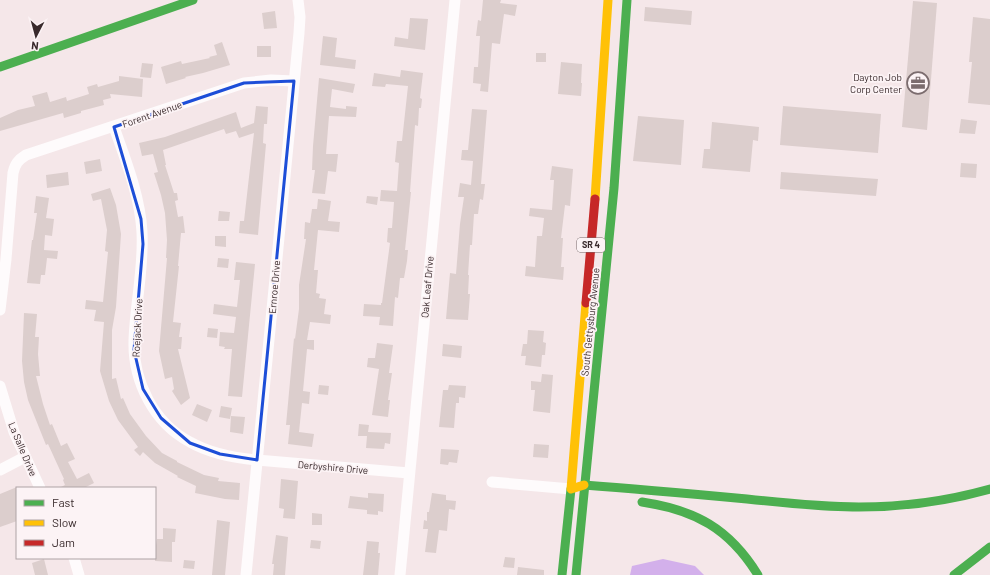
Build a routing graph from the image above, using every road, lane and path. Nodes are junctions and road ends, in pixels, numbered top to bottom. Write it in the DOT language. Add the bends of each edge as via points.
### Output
graph roads {
  1 [pos="193,0"];
  2 [pos="298,0"];
  3 [pos="455,0"];
  4 [pos="608,0"];
  5 [pos="627,0"];
  6 [pos="0,67"];
  7 [pos="294,81"];
  8 [pos="114,127"];
  9 [pos="0,310"];
  10 [pos="0,386"];
  11 [pos="25,457"];
  12 [pos="257,460"];
  13 [pos="0,470"];
  14 [pos="409,474"];
  15 [pos="492,482"];
  16 [pos="584,485"];
  17 [pos="40,487"];
  18 [pos="570,489"];
  19 [pos="990,489"];
  20 [pos="583,497"];
  21 [pos="595,498"];
  22 [pos="632,501"];
  23 [pos="990,547"];
  24 [pos="75,559"];
  25 [pos="79,575"];
  26 [pos="246,575"];
  27 [pos="400,575"];
  28 [pos="562,575"];
  29 [pos="576,575"];
  30 [pos="758,575"];
  31 [pos="954,575"];
  1 -- 6 [label="main road"];
  2 -- 7 [label="street, Ernroe Drive" via="300,17"];
  3 -- 14 [label="street, Oak Leaf Drive"];
  4 -- 18 [label="main road, South Gettysburg Avenue / SR 4" via="597,175"];
  5 -- 16 [label="main road, South Gettysburg Avenue / SR 4" via="614,188"];
  7 -- 8 [label="street, Forent Avenue" via="244,83"];
  7 -- 12 [label="street, Ernroe Drive"];
  8 -- 9 [label="street, Forent Avenue" via="26,155 16,163"];
  8 -- 12 [label="street, Roejack Drive" via="136,194 141,219 143,244 134,350 143,389 161,418 186,440 220,454"];
  10 -- 11 [label="street, La Salle Drive" via="14,432"];
  11 -- 13 [label="street"];
  11 -- 17 [label="street, La Salle Drive"];
  12 -- 14 [label="street, Derbyshire Drive"];
  12 -- 26 [label="street, Ernroe Drive"];
  14 -- 27 [label="street, Oak Leaf Drive"];
  15 -- 18 [label="street"];
  16 -- 18 [label="main road"];
  16 -- 19 [label="main road" via="860,508 923,503"];
  16 -- 20 [label="main road, South Gettysburg Avenue / SR 4"];
  18 -- 20 [label="main road"];
  18 -- 28 [label="main road, South Gettysburg Avenue"];
  20 -- 21 [label="main road"];
  20 -- 29 [label="main road, South Gettysburg Avenue / SR 4"];
  22 -- 30 [label="main road" via="669,506 702,518 732,540"];
  23 -- 31 [label="main road"];
  24 -- 25 [label="street"];
}
